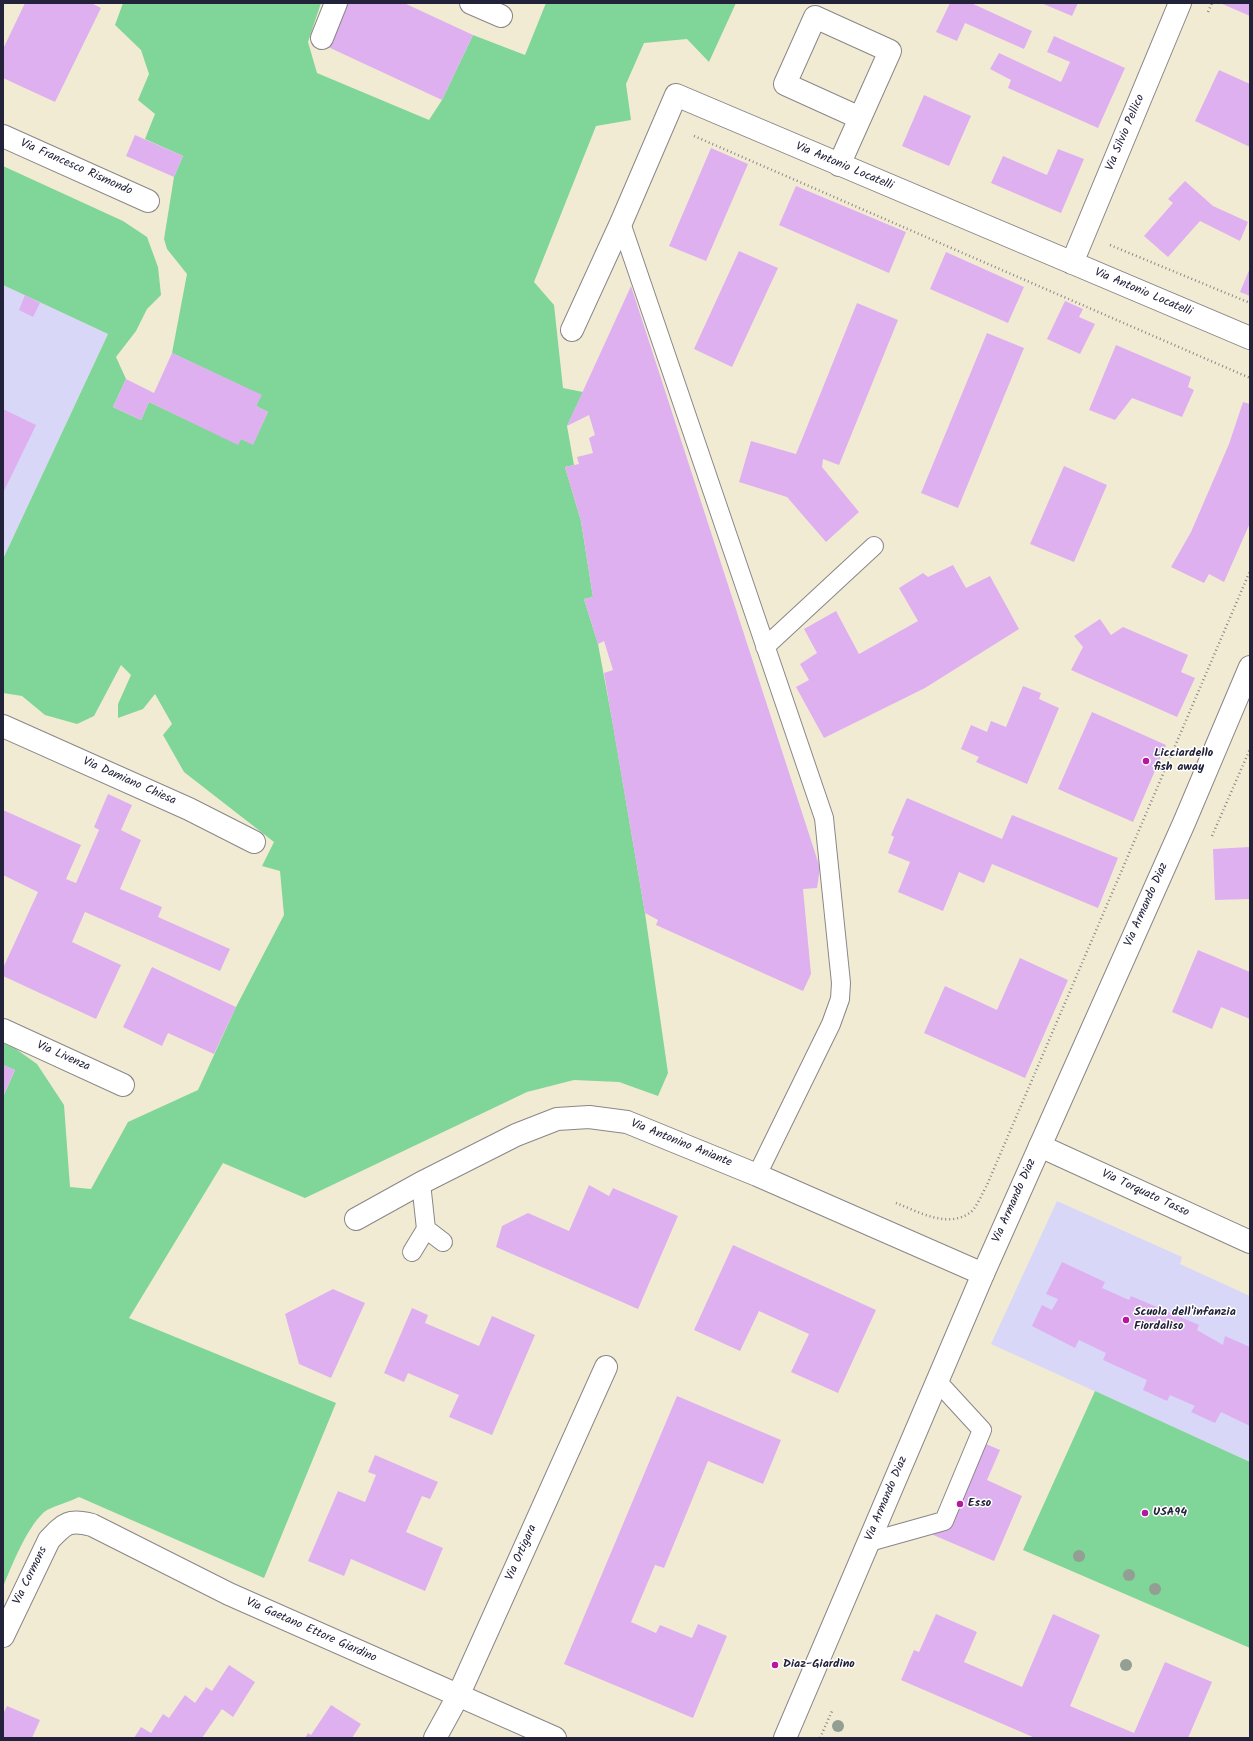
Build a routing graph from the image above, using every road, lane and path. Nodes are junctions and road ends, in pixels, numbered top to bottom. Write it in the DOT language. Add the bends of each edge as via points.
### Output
graph roads {
  1 [pos="336,3"];
  2 [pos="471,3"];
  3 [pos="1180,3"];
  4 [pos="1212,3"];
  5 [pos="501,16"];
  6 [pos="1206,18"];
  7 [pos="322,38"];
  8 [pos="860,118"];
  9 [pos="3,136"];
  10 [pos="694,136"];
  11 [pos="839,165"];
  12 [pos="148,201"];
  13 [pos="621,223"];
  14 [pos="1108,244"];
  15 [pos="1072,262"];
  16 [pos="1250,303"];
  17 [pos="572,330"];
  18 [pos="1250,338"];
  19 [pos="1250,378"];
  20 [pos="874,546"];
  21 [pos="1250,571"];
  22 [pos="765,647"];
  23 [pos="1250,667"];
  24 [pos="1246,687"];
  25 [pos="3,726"];
  26 [pos="1250,749"];
  27 [pos="1212,836"];
  28 [pos="254,842"];
  29 [pos="3,1030"];
  30 [pos="123,1085"];
  31 [pos="1040,1146"];
  32 [pos="757,1176"];
  33 [pos="421,1183"];
  34 [pos="890,1201"];
  35 [pos="356,1219"];
  36 [pos="426,1229"];
  37 [pos="443,1242"];
  38 [pos="1250,1242"];
  39 [pos="412,1252"];
  40 [pos="983,1274"];
  41 [pos="606,1367"];
  42 [pos="937,1381"];
  43 [pos="69,1522"];
  44 [pos="869,1542"];
  45 [pos="3,1636"];
  46 [pos="458,1696"];
  47 [pos="832,1711"];
  48 [pos="435,1738"];
  49 [pos="555,1738"];
  50 [pos="785,1738"];
  51 [pos="820,1738"];
  1 -- 7 [label="street"];
  2 -- 5 [label="street"];
  3 -- 15 [label="street, Via Silvio Pellico"];
  4 -- 6 [label="path"];
  8 -- 8 [label="street" via="890,51 815,17 785,84"];
  8 -- 11 [label="street"];
  9 -- 12 [label="street, Via Francesco Rismondo"];
  10 -- 19 [label="path"];
  11 -- 13 [label="street, Via Antonio Locatelli" via="676,95"];
  11 -- 15 [label="street, Via Antonio Locatelli"];
  13 -- 17 [label="street, Via Antonio Locatelli"];
  13 -- 22 [label="lane"];
  14 -- 16 [label="path"];
  15 -- 18 [label="street, Via Antonio Locatelli"];
  20 -- 22 [label="lane"];
  21 -- 34 [label="path" via="987,1186 971,1212 953,1219 940,1220"];
  22 -- 32 [label="lane" via="824,818 841,983 840,999 831,1024"];
  23 -- 24 [label="street, Via Armando Diaz"];
  24 -- 31 [label="street, Via Armando Diaz"];
  25 -- 28 [label="street, Via Damiano Chiesa" via="189,809"];
  26 -- 27 [label="path"];
  29 -- 30 [label="street, Via Livenza"];
  31 -- 38 [label="street, Via Torquato Tasso"];
  31 -- 40 [label="street, Via Armando Diaz"];
  32 -- 33 [label="street, Via Antonino Aniante" via="627,1122 589,1117 557,1119 516,1135"];
  32 -- 40 [label="street, Via Antonino Aniante"];
  33 -- 35 [label="street, Via Antonino Aniante"];
  33 -- 36 [label="lane"];
  36 -- 37 [label="lane"];
  36 -- 39 [label="lane"];
  40 -- 42 [label="street, Via Armando Diaz"];
  41 -- 46 [label="street, Via Ortigara"];
  42 -- 44 [label="street, Via Armando Diaz"];
  42 -- 44 [label="lane" via="982,1430 944,1521"];
  43 -- 45 [label="street, Via Cormons" via="48,1540"];
  43 -- 46 [label="street, Via Gaetano Ettore Giardino" via="92,1525 229,1594"];
  44 -- 50 [label="street, Via Armando Diaz"];
  46 -- 48 [label="street, Via Ortigara"];
  46 -- 49 [label="street, Via Gaetano Ettore Giardino"];
  47 -- 51 [label="path"];
}
